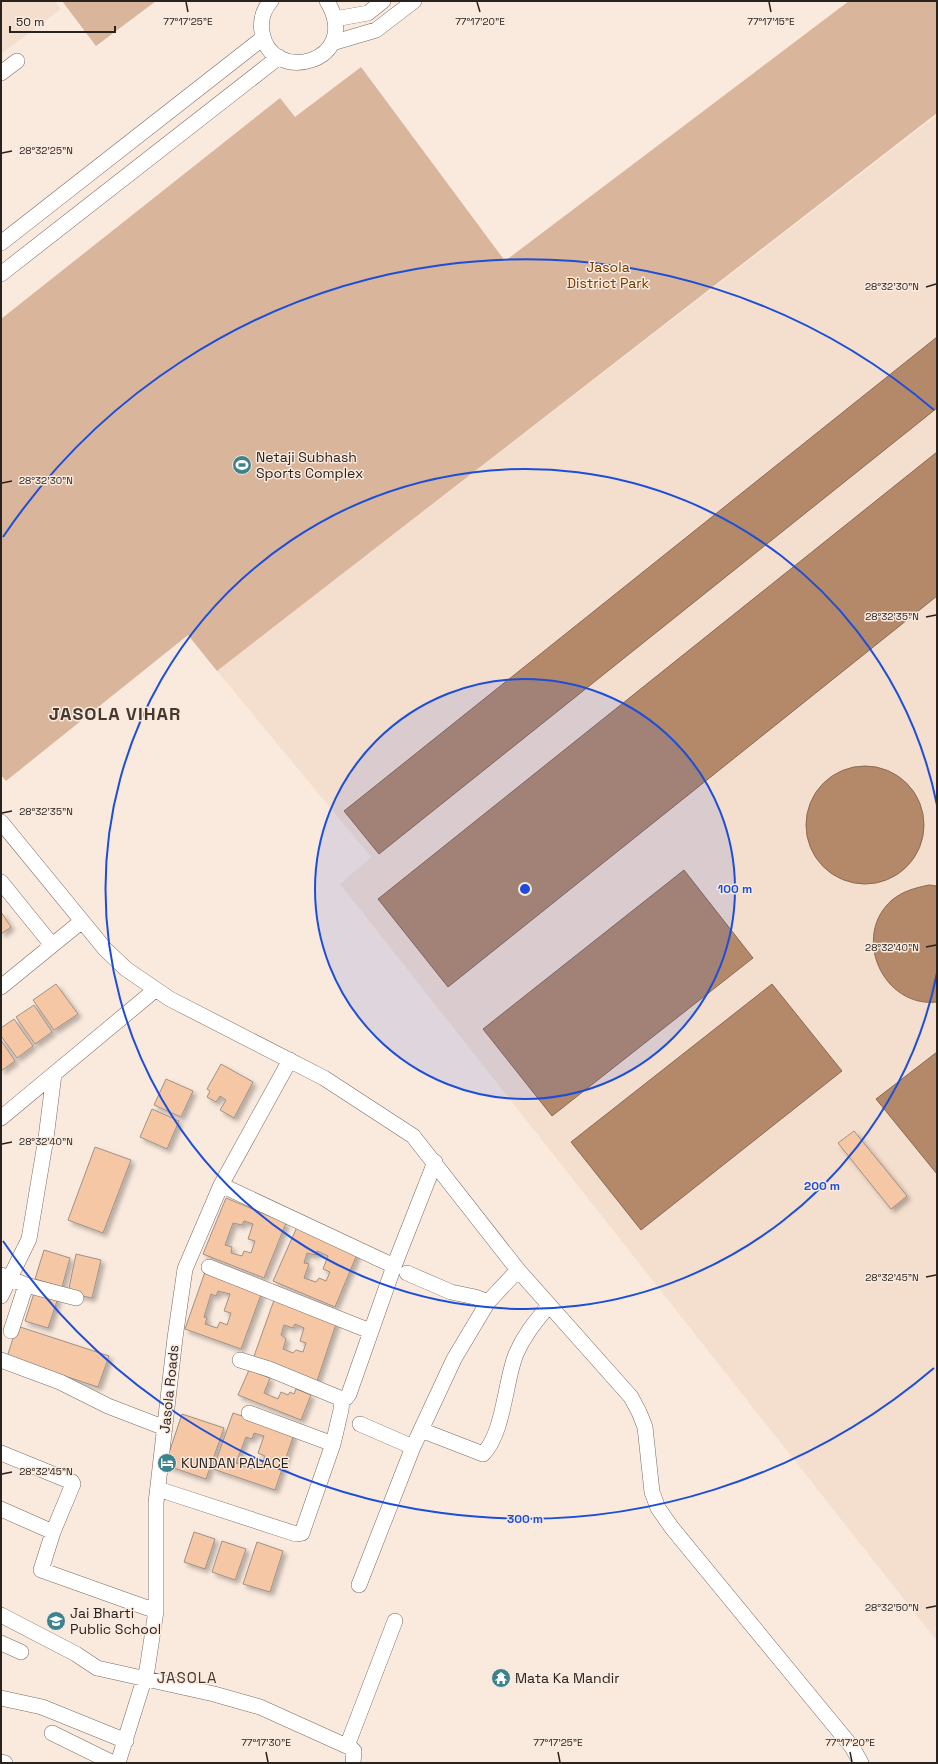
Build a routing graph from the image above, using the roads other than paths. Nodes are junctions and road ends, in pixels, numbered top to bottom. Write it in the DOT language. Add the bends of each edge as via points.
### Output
graph roads {
  1 [pos="271,1"];
  2 [pos="327,1"];
  3 [pos="383,1"];
  4 [pos="414,1"];
  5 [pos="335,19"];
  6 [pos="263,38"];
  7 [pos="332,43"];
  8 [pos="279,57"];
  9 [pos="17,61"];
  10 [pos="1,73"];
  11 [pos="1,243"];
  12 [pos="1,274"];
  13 [pos="1,822"];
  14 [pos="1,882"];
  15 [pos="82,922"];
  16 [pos="52,946"];
  17 [pos="1,987"];
  18 [pos="156,990"];
  19 [pos="290,1060"];
  20 [pos="54,1074"];
  21 [pos="1,1118"];
  22 [pos="435,1162"];
  23 [pos="221,1185"];
  24 [pos="209,1267"];
  25 [pos="400,1269"];
  26 [pos="518,1270"];
  27 [pos="5,1276"];
  28 [pos="26,1284"];
  29 [pos="1,1296"];
  30 [pos="76,1298"];
  31 [pos="488,1302"];
  32 [pos="549,1305"];
  33 [pos="10,1331"];
  34 [pos="370,1331"];
  35 [pos="1,1360"];
  36 [pos="240,1360"];
  37 [pos="342,1399"];
  38 [pos="249,1413"];
  39 [pos="360,1424"];
  40 [pos="165,1428"];
  41 [pos="421,1430"];
  42 [pos="332,1444"];
  43 [pos="414,1446"];
  44 [pos="1,1453"];
  45 [pos="158,1489"];
  46 [pos="1,1509"];
  47 [pos="53,1532"];
  48 [pos="359,1585"];
  49 [pos="156,1610"];
  50 [pos="1,1615"];
  51 [pos="395,1621"];
  52 [pos="1,1643"];
  53 [pos="21,1652"];
  54 [pos="144,1680"];
  55 [pos="1,1698"];
  56 [pos="52,1733"];
  57 [pos="126,1741"];
  58 [pos="348,1746"];
  59 [pos="1,1762"];
  60 [pos="4,1763"];
  61 [pos="113,1763"];
  62 [pos="118,1763"];
  63 [pos="353,1763"];
  64 [pos="862,1763"];
  1 -- 6 [label="street" via="261,24"];
  2 -- 5 [label="street"];
  3 -- 5 [label="street" via="368,12"];
  4 -- 7 [label="street" via="376,30"];
  5 -- 7 [label="street" via="336,28"];
  6 -- 8 [label="street" via="270,50"];
  6 -- 11 [label="street"];
  7 -- 8 [label="street" via="324,54 311,61 296,63"];
  8 -- 12 [label="street"];
  9 -- 10 [label="street"];
  13 -- 15 [label="street"];
  14 -- 16 [label="street"];
  15 -- 16 [label="street"];
  15 -- 18 [label="street" via="126,969"];
  16 -- 17 [label="street"];
  18 -- 19 [label="street"];
  18 -- 20 [label="street"];
  19 -- 22 [label="street" via="324,1078 413,1136"];
  19 -- 23 [label="street, Jasola Roads"];
  20 -- 21 [label="street"];
  20 -- 27 [label="street" via="30,1234 23,1254"];
  22 -- 25 [label="street"];
  22 -- 26 [label="street"];
  23 -- 25 [label="street"];
  23 -- 40 [label="street, Jasola Roads" via="185,1269"];
  24 -- 34 [label="street"];
  25 -- 31 [label="street" via="451,1292 475,1296"];
  25 -- 34 [label="street"];
  26 -- 31 [label="street"];
  26 -- 32 [label="street"];
  27 -- 28 [label="street"];
  27 -- 29 [label="street"];
  28 -- 30 [label="street"];
  28 -- 33 [label="street"];
  31 -- 41 [label="street" via="454,1359"];
  32 -- 41 [label="street" via="527,1331 516,1355 495,1433 483,1454"];
  32 -- 64 [label="street" via="631,1397 640,1412 652,1492 658,1508 852,1746"];
  34 -- 37 [label="street" via="349,1394"];
  35 -- 40 [label="street"];
  36 -- 37 [label="street"];
  37 -- 42 [label="street"];
  38 -- 42 [label="street"];
  39 -- 43 [label="street"];
  40 -- 45 [label="street, Jasola Roads"];
  41 -- 43 [label="street"];
  42 -- 45 [label="street" via="305,1530 299,1534"];
  43 -- 48 [label="street"];
  44 -- 47 [label="street" via="72,1482 73,1486"];
  45 -- 49 [label="street, Jasola Roads"];
  46 -- 47 [label="street"];
  47 -- 49 [label="street" via="41,1568 43,1572"];
  49 -- 54 [label="street, Jasola Roads" via="148,1670"];
  50 -- 54 [label="street" via="76,1654 97,1668"];
  51 -- 58 [label="street"];
  52 -- 53 [label="street"];
  54 -- 57 [label="street, Jasola Roads"];
  54 -- 58 [label="street" via="214,1694 260,1707"];
  55 -- 57 [label="street" via="42,1707"];
  56 -- 61 [label="street"];
  57 -- 62 [label="street, Jasola Roads"];
  58 -- 63 [label="street" via="354,1751"];
  59 -- 60 [label="street"];
}
